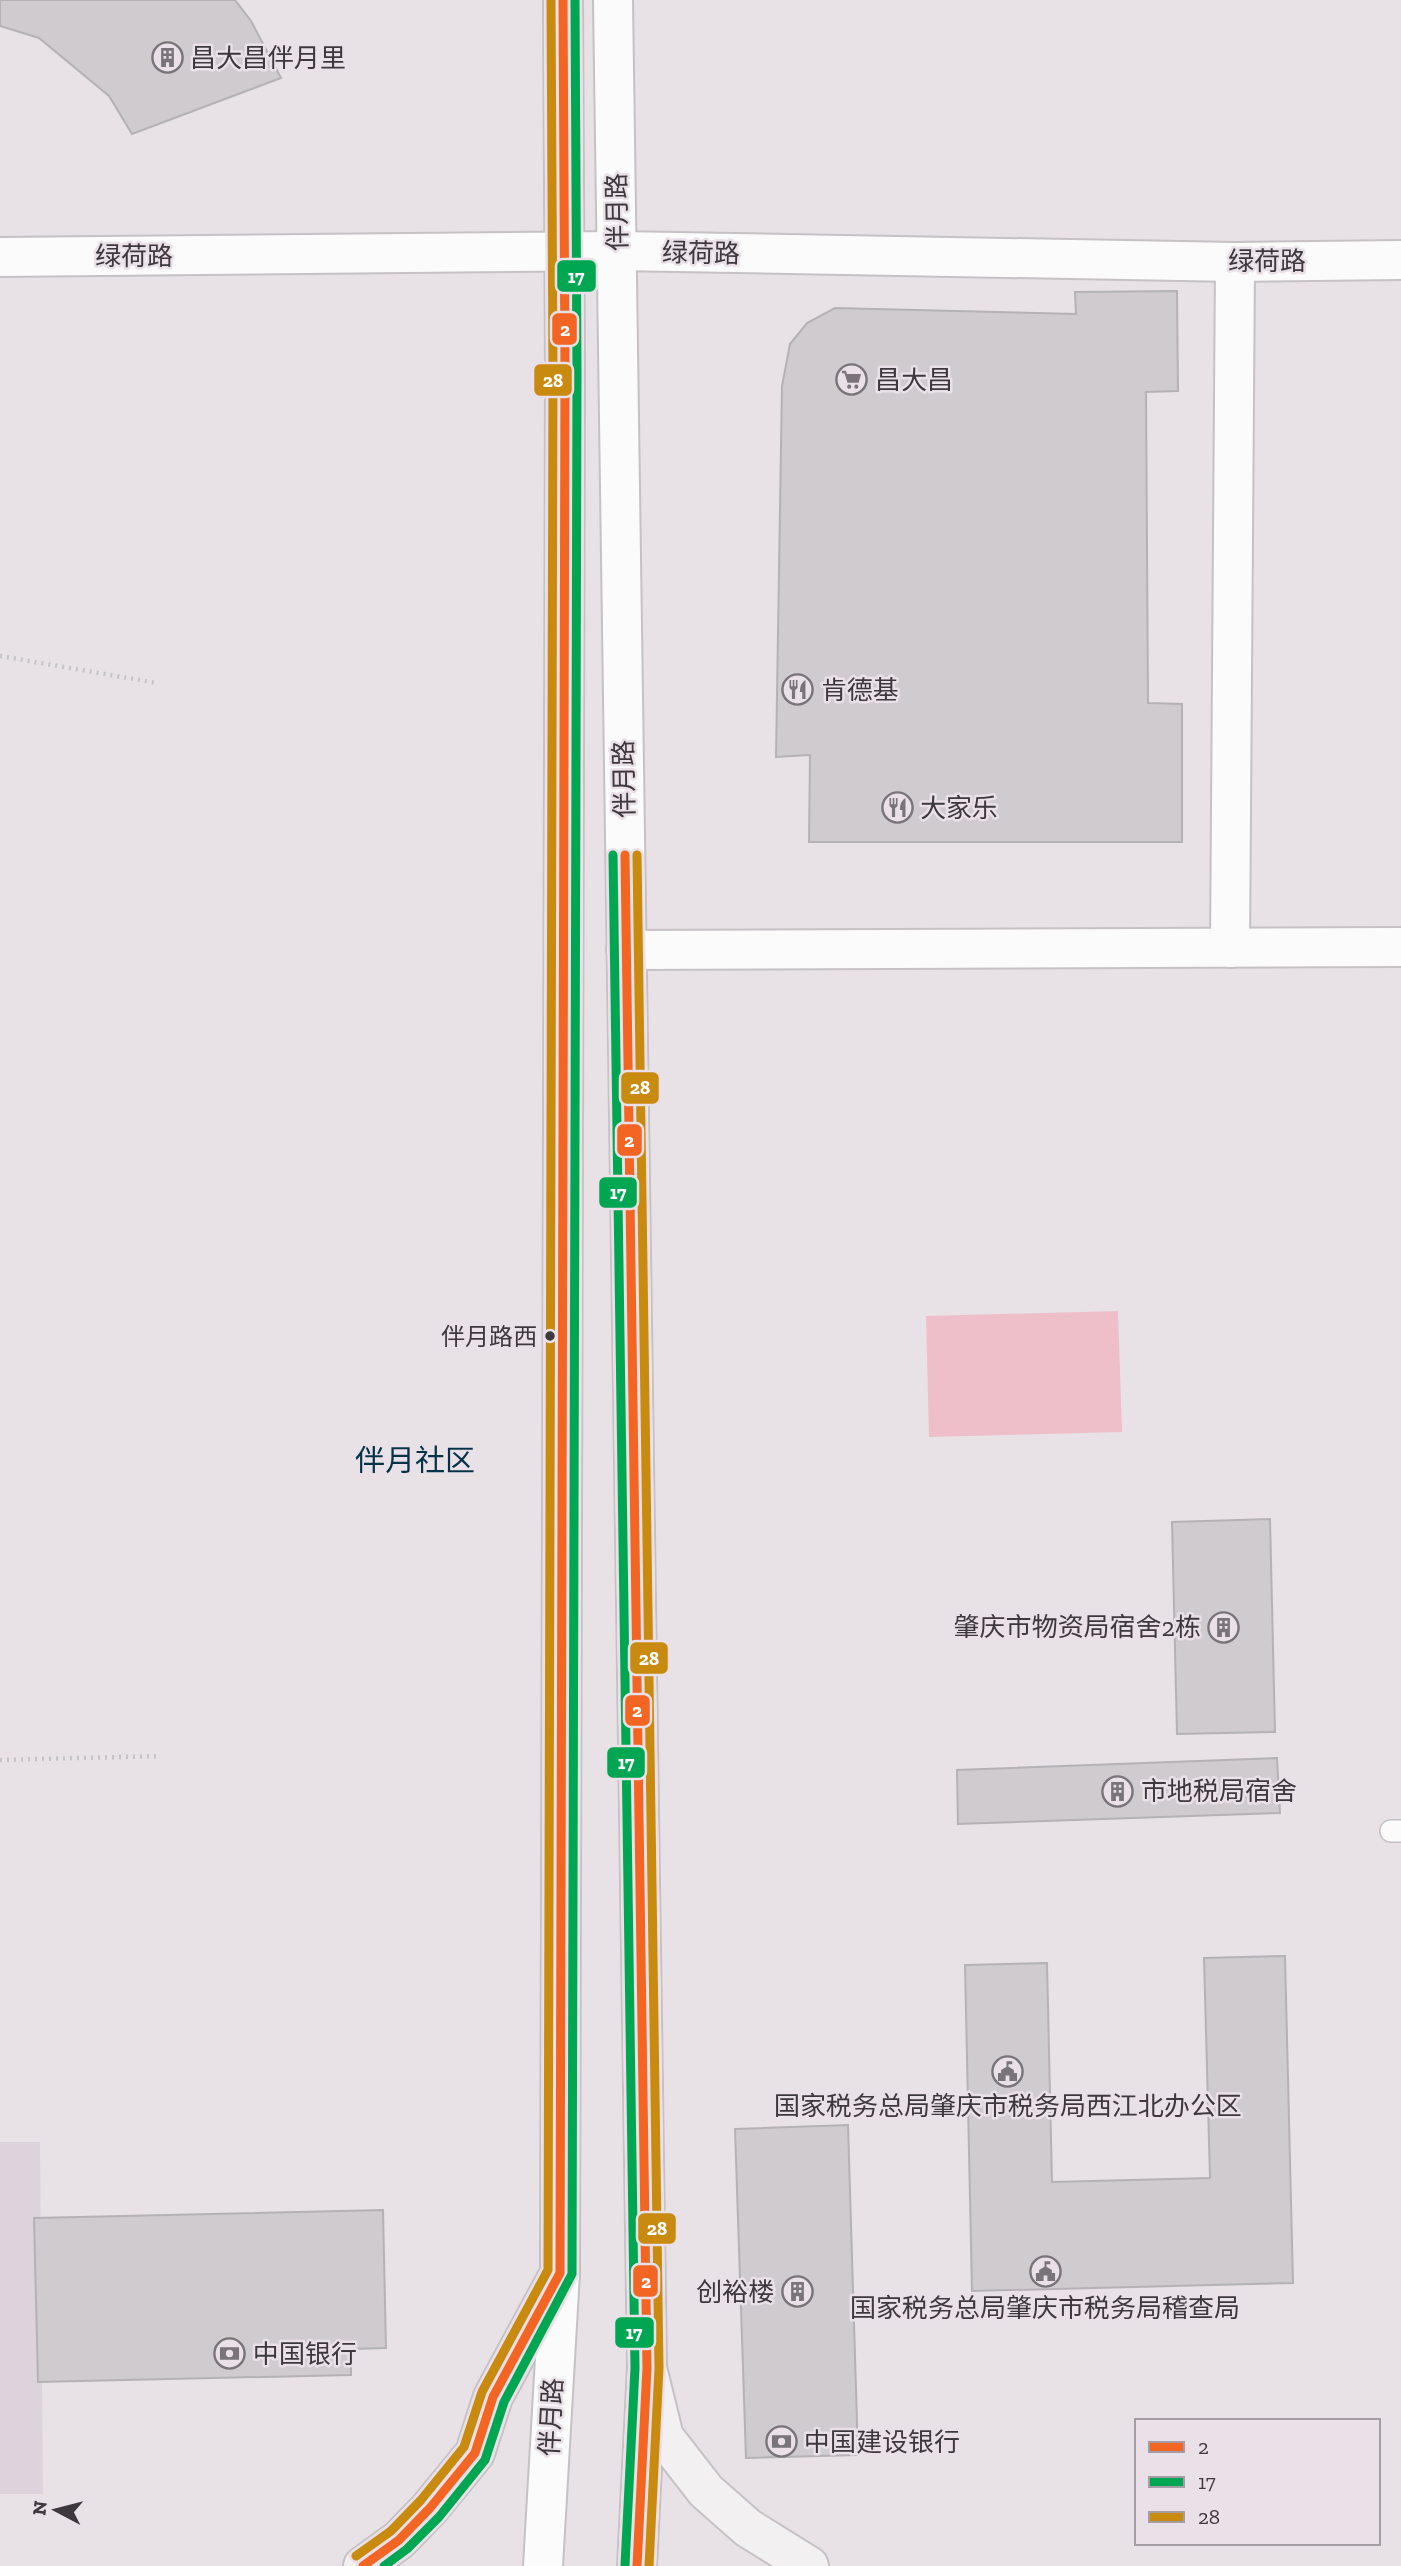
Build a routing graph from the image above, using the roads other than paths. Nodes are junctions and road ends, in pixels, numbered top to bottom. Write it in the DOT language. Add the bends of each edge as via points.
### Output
graph roads {
  1 [pos="563,0"];
  2 [pos="613,0"];
  3 [pos="618,251"];
  4 [pos="565,252"];
  5 [pos="0,257"];
  6 [pos="1401,260"];
  7 [pos="1235,262"];
  8 [pos="1401,947"];
  9 [pos="1230,948"];
  10 [pos="626,950"];
  11 [pos="560,2273"];
  12 [pos="647,2368"];
  13 [pos="363,2566"];
  14 [pos="543,2566"];
  15 [pos="638,2566"];
  16 [pos="809,2566"];
  1 -- 4 [label="street, 伴月路"];
  2 -- 3 [label="street, 伴月路"];
  3 -- 4 [label="street, 绿荷路"];
  3 -- 7 [label="street, 绿荷路"];
  3 -- 10 [label="street, 伴月路"];
  4 -- 5 [label="street, 绿荷路"];
  4 -- 11 [label="street, 伴月路"];
  6 -- 7 [label="street, 绿荷路"];
  7 -- 9 [label="street"];
  8 -- 9 [label="street"];
  9 -- 10 [label="street"];
  10 -- 12 [label="street, 伴月路"];
  11 -- 13 [label="main road" via="493,2397 475,2452 399,2540"];
  11 -- 14 [label="street, 伴月路"];
  12 -- 15 [label="street, 伴月路"];
  12 -- 16 [label="main road" via="664,2437 706,2491 748,2528"];
}
